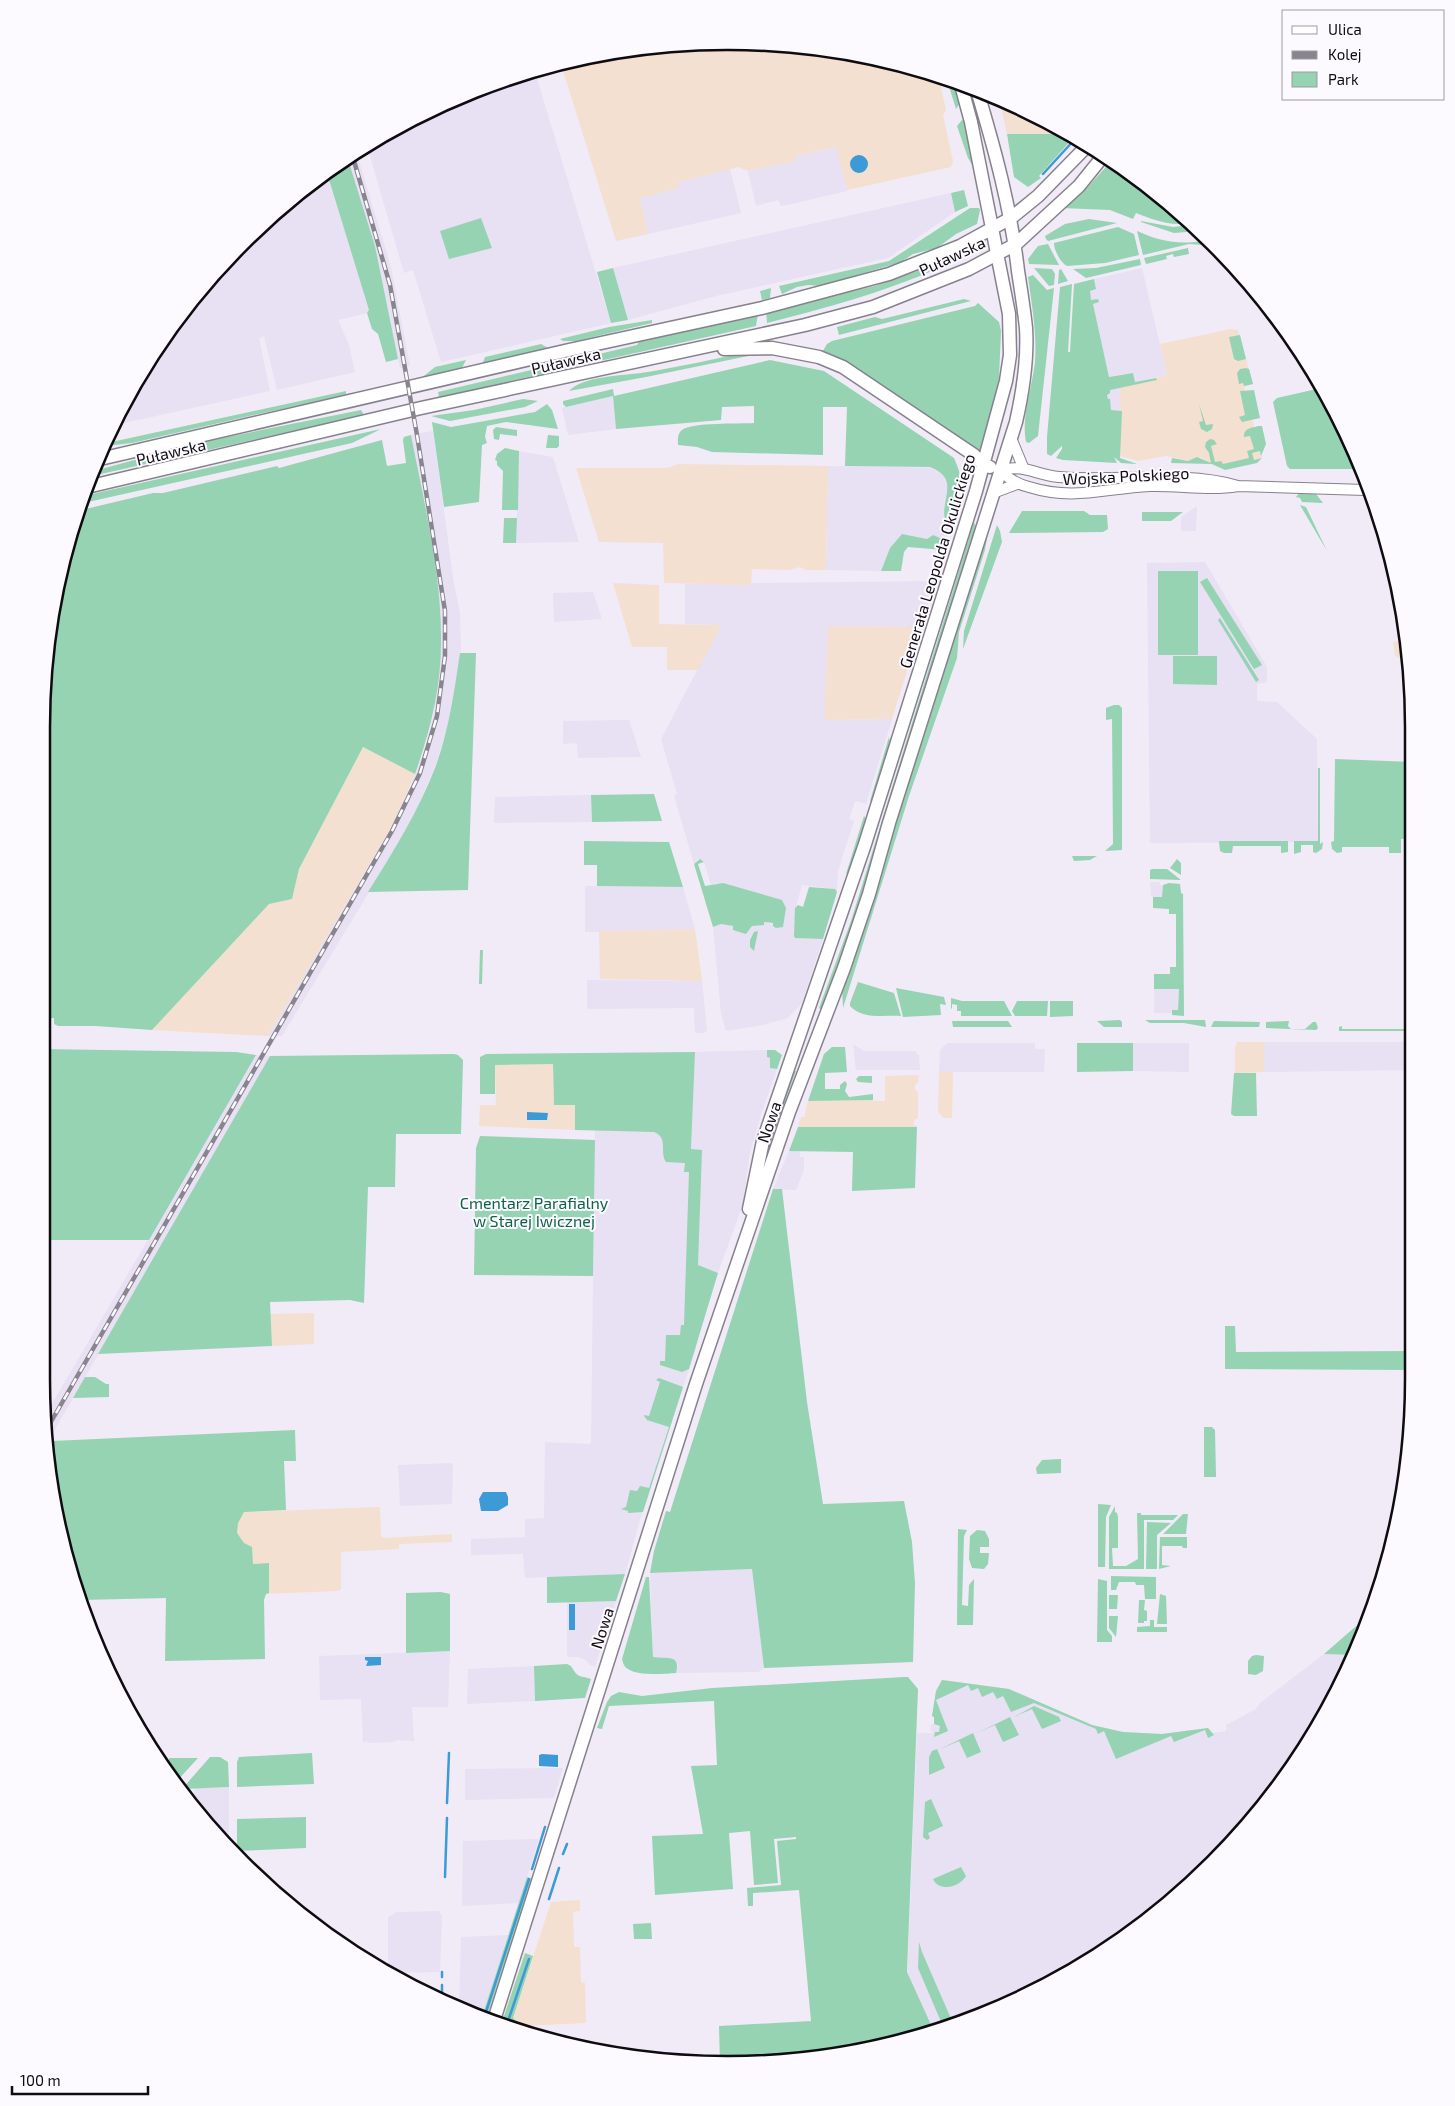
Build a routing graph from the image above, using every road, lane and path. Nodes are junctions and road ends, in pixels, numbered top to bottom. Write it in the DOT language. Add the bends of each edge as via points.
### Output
graph roads {
  1 [pos="963,93"];
  2 [pos="981,100"];
  3 [pos="1083,151"];
  4 [pos="1099,161"];
  5 [pos="1010,218"];
  6 [pos="992,229"];
  7 [pos="1016,244"];
  8 [pos="997,253"];
  9 [pos="700,348"];
  10 [pos="992,437"];
  11 [pos="1011,438"];
  12 [pos="107,456"];
  13 [pos="984,465"];
  14 [pos="1023,467"];
  15 [pos="1000,470"];
  16 [pos="1017,484"];
  17 [pos="96,485"];
  18 [pos="1238,486"];
  19 [pos="1361,490"];
  20 [pos="993,493"];
  21 [pos="819,1035"];
  22 [pos="799,1037"];
  23 [pos="749,1220"];
  24 [pos="496,2015"];
  1 -- 6 [label="main road, Generała Leopolda Okulickiego"];
  2 -- 5 [label="main road, Generała Leopolda Okulickiego"];
  3 -- 5 [label="main road, Puławska" via="1038,196"];
  4 -- 7 [label="main road, Puławska" via="1079,186"];
  5 -- 6 [label="main road, Puławska"];
  5 -- 7 [label="main road, Generała Leopolda Okulickiego"];
  6 -- 8 [label="main road, Generała Leopolda Okulickiego"];
  6 -- 12 [label="main road, Puławska" via="906,268 796,300"];
  7 -- 8 [label="main road, Puławska"];
  7 -- 11 [label="main road, Generała Leopolda Okulickiego" via="1026,357 1021,399"];
  8 -- 9 [label="main road, Puławska" via="968,269 873,307"];
  8 -- 10 [label="main road, Generała Leopolda Okulickiego" via="1009,314 1010,355 1004,394"];
  9 -- 13 [label="main road" via="772,348 824,359 852,372"];
  9 -- 17 [label="main road, Puławska" via="421,408"];
  10 -- 13 [label="main road, Generała Leopolda Okulickiego"];
  10 -- 15 [label="main road"];
  11 -- 14 [label="street"];
  11 -- 15 [label="main road, Generała Leopolda Okulickiego"];
  13 -- 15 [label="main road"];
  13 -- 22 [label="main road, Generała Leopolda Okulickiego" via="866,844"];
  14 -- 15 [label="street, Wojska Polskiego"];
  14 -- 18 [label="street, Wojska Polskiego" via="1058,477 1208,480"];
  15 -- 16 [label="street, Wojska Polskiego"];
  15 -- 20 [label="main road, Generała Leopolda Okulickiego"];
  16 -- 18 [label="street, Wojska Polskiego" via="1056,494 1075,495 1138,487"];
  16 -- 20 [label="street"];
  18 -- 19 [label="street, Wojska Polskiego"];
  20 -- 21 [label="main road, Generała Leopolda Okulickiego" via="866,902"];
  21 -- 23 [label="main road, Nowa"];
  22 -- 23 [label="main road, Nowa" via="763,1141"];
  23 -- 24 [label="main road, Nowa"];
}
